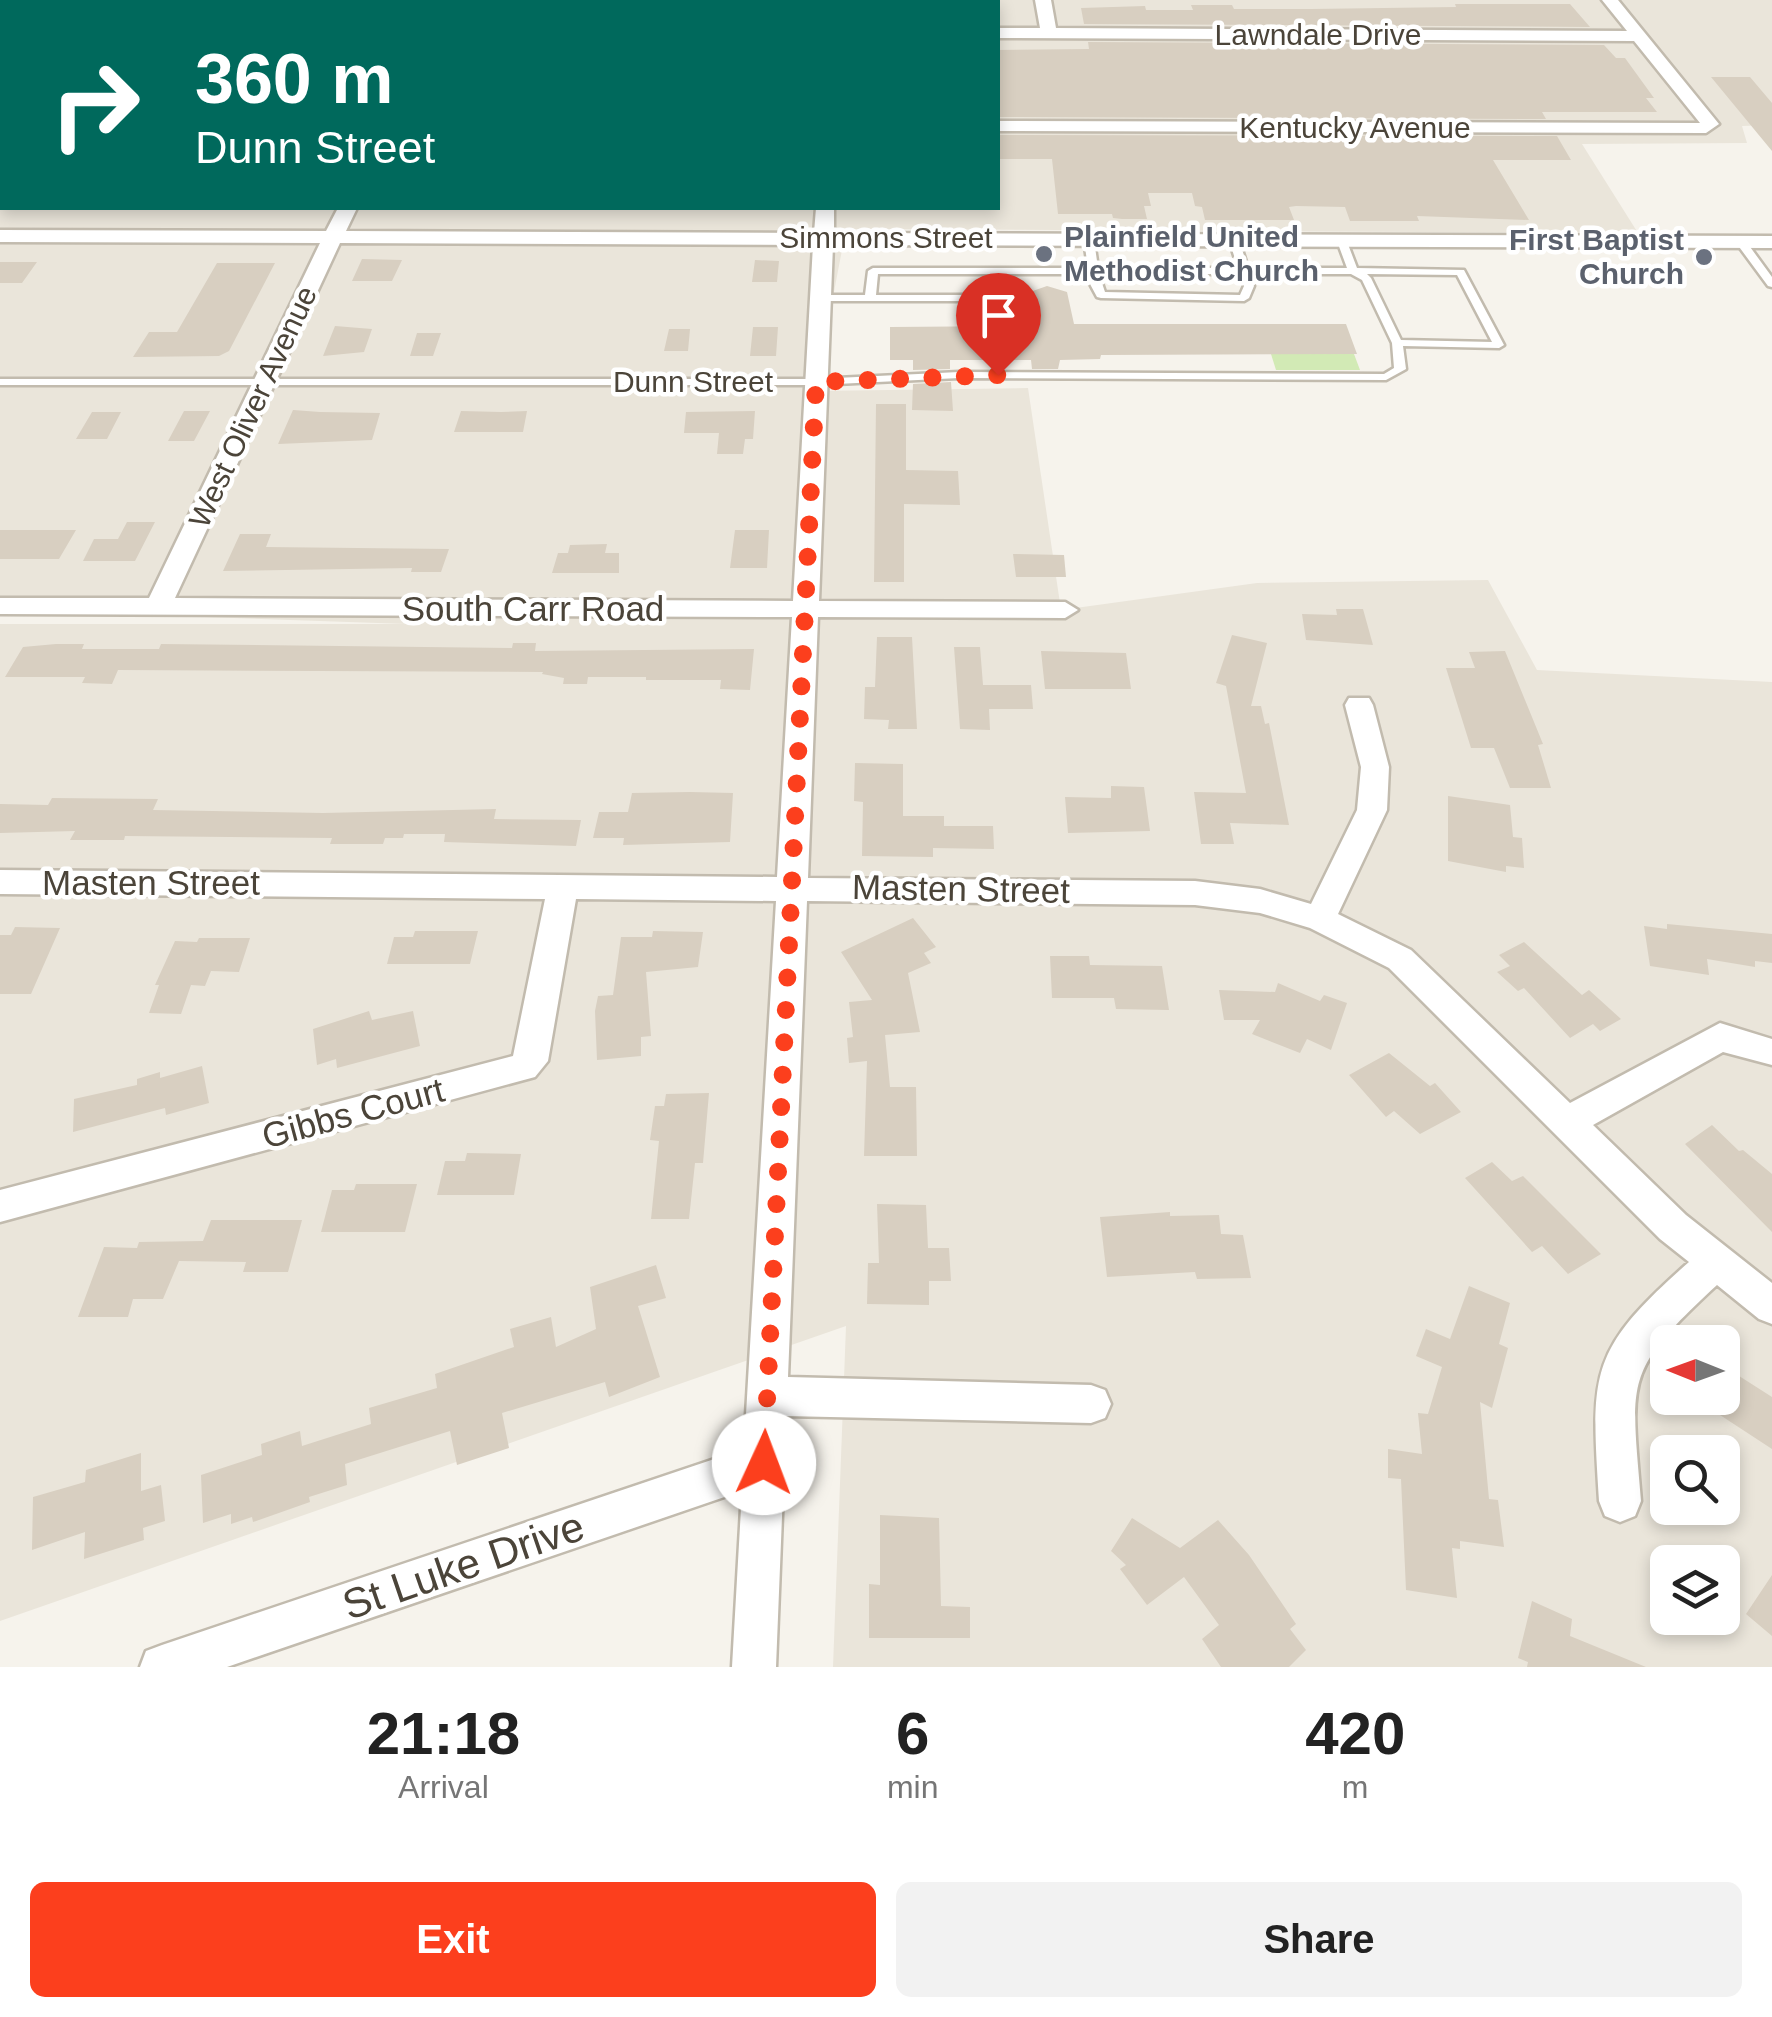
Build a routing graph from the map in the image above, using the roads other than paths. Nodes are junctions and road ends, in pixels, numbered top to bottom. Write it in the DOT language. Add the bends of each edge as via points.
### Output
graph roads {
  1 [pos="1043,0"];
  2 [pos="1610,0"];
  3 [pos="1000,33"];
  4 [pos="1049,34"];
  5 [pos="1638,36"];
  6 [pos="1000,126"];
  7 [pos="346,210"];
  8 [pos="824,223"];
  9 [pos="0,236"];
  10 [pos="333,238"];
  11 [pos="1089,240"];
  12 [pos="1234,240"];
  13 [pos="1342,241"];
  14 [pos="1740,242"];
  15 [pos="1772,242"];
  16 [pos="1766,268"];
  17 [pos="1002,271"];
  18 [pos="1244,271"];
  19 [pos="1094,272"];
  20 [pos="1353,272"];
  21 [pos="1772,284"];
  22 [pos="820,298"];
  23 [pos="870,298"];
  24 [pos="1397,343"];
  25 [pos="0,382"];
  26 [pos="264,382"];
  27 [pos="816,382"];
  28 [pos="0,606"];
  29 [pos="158,607"];
  30 [pos="805,610"];
  31 [pos="1065,610"];
  32 [pos="1359,705"];
  33 [pos="0,882"];
  34 [pos="563,885"];
  35 [pos="791,886"];
  36 [pos="1320,919"];
  37 [pos="1768,1052"];
  38 [pos="1568,1122"];
  39 [pos="0,1206"];
  40 [pos="1715,1263"];
  41 [pos="1772,1306"];
  42 [pos="766,1396"];
  43 [pos="1090,1404"];
  44 [pos="764,1463"];
  45 [pos="1620,1501"];
  46 [pos="162,1667"];
  47 [pos="754,1667"];
  1 -- 4 [label="street"];
  2 -- 5 [label="street"];
  3 -- 4 [label="street, Lawndale Drive"];
  4 -- 5 [label="street, Lawndale Drive"];
  5 -- 6 [label="street, Kentucky Avenue" via="1710,124 1694,130"];
  7 -- 10 [label="street, West Oliver Avenue"];
  8 -- 10 [label="street, Simmons Street"];
  8 -- 11 [label="street, Simmons Street"];
  8 -- 22 [label="street"];
  9 -- 10 [label="street, Simmons Street"];
  10 -- 26 [label="street, West Oliver Avenue"];
  11 -- 12 [label="street, Simmons Street"];
  11 -- 19 [label="lane"];
  12 -- 13 [label="street, Simmons Street"];
  12 -- 18 [label="lane"];
  13 -- 14 [label="street, Simmons Street"];
  13 -- 20 [label="lane"];
  14 -- 15 [label="street, Simmons Street"];
  14 -- 16 [label="lane"];
  16 -- 21 [label="lane"];
  17 -- 19 [label="lane"];
  17 -- 23 [label="lane" via="996,298"];
  17 -- 23 [label="lane" via="873,271"];
  18 -- 19 [label="lane"];
  18 -- 19 [label="lane" via="1244,298 1101,295"];
  18 -- 20 [label="lane"];
  20 -- 24 [label="lane" via="1366,278"];
  20 -- 24 [label="lane" via="1460,272 1498,345"];
  22 -- 23 [label="lane"];
  22 -- 27 [label="street"];
  24 -- 27 [label="lane, Dunn Street" via="1400,369 1386,377 959,375"];
  25 -- 26 [label="lane, Dunn Street"];
  26 -- 27 [label="lane, Dunn Street"];
  26 -- 29 [label="street, West Oliver Avenue"];
  27 -- 30 [label="street"];
  28 -- 29 [label="street, South Carr Road"];
  29 -- 30 [label="street, South Carr Road"];
  30 -- 31 [label="street, South Carr Road"];
  30 -- 35 [label="street"];
  32 -- 36 [label="street" via="1376,767 1372,810"];
  33 -- 34 [label="street, Masten Street"];
  34 -- 35 [label="street, Masten Street"];
  34 -- 39 [label="street, Gibbs Court" via="531,1061 523,1068"];
  35 -- 36 [label="street, Masten Street" via="1226,895"];
  35 -- 42 [label="street"];
  36 -- 38 [label="street, Masten Street" via="1400,959"];
  37 -- 38 [label="street" via="1720,1037"];
  38 -- 40 [label="street, Masten Street"];
  40 -- 41 [label="street, Masten Street"];
  40 -- 45 [label="street" via="1635,1341 1623,1365 1614,1389"];
  42 -- 43 [label="street"];
  42 -- 44 [label="street"];
  44 -- 46 [label="street, St Luke Drive"];
  44 -- 47 [label="street"];
}
